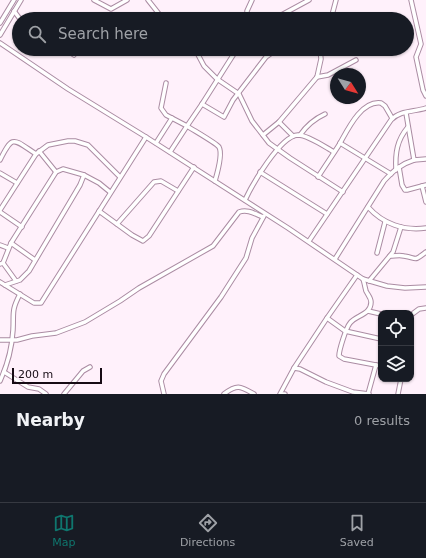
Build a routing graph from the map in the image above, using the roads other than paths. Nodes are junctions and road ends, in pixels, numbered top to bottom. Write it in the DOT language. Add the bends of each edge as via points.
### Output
graph roads {
  1 [pos="14,0"];
  2 [pos="21,0"];
  3 [pos="94,0"];
  4 [pos="127,0"];
  5 [pos="148,0"];
  6 [pos="252,0"];
  7 [pos="298,0"];
  8 [pos="309,0"];
  9 [pos="336,0"];
  10 [pos="411,0"];
  11 [pos="300,4"];
  12 [pos="14,11"];
  13 [pos="157,12"];
  14 [pos="247,12"];
  15 [pos="286,12"];
  16 [pos="333,12"];
  17 [pos="414,12"];
  18 [pos="414,13"];
  19 [pos="12,14"];
  20 [pos="0,23"];
  21 [pos="0,35"];
  22 [pos="0,44"];
  23 [pos="421,44"];
  24 [pos="426,46"];
  25 [pos="12,52"];
  26 [pos="18,56"];
  27 [pos="198,56"];
  28 [pos="232,56"];
  29 [pos="267,56"];
  30 [pos="321,56"];
  31 [pos="356,60"];
  32 [pos="317,77"];
  33 [pos="217,79"];
  34 [pos="166,83"];
  35 [pos="239,94"];
  36 [pos="426,96"];
  37 [pos="202,104"];
  38 [pos="426,108"];
  39 [pos="406,113"];
  40 [pos="325,114"];
  41 [pos="172,118"];
  42 [pos="392,118"];
  43 [pos="279,122"];
  44 [pos="187,126"];
  45 [pos="408,127"];
  46 [pos="263,135"];
  47 [pos="300,135"];
  48 [pos="294,136"];
  49 [pos="146,137"];
  50 [pos="156,143"];
  51 [pos="340,143"];
  52 [pos="279,149"];
  53 [pos="37,152"];
  54 [pos="170,152"];
  55 [pos="334,152"];
  56 [pos="365,158"];
  57 [pos="426,159"];
  58 [pos="0,160"];
  59 [pos="414,160"];
  60 [pos="194,167"];
  61 [pos="397,168"];
  62 [pos="56,172"];
  63 [pos="260,172"];
  64 [pos="0,174"];
  65 [pos="391,174"];
  66 [pos="84,175"];
  67 [pos="120,177"];
  68 [pos="318,177"];
  69 [pos="215,182"];
  70 [pos="17,183"];
  71 [pos="424,185"];
  72 [pos="178,191"];
  73 [pos="110,192"];
  74 [pos="343,192"];
  75 [pos="245,200"];
  76 [pos="426,202"];
  77 [pos="368,207"];
  78 [pos="0,211"];
  79 [pos="98,211"];
  80 [pos="265,213"];
  81 [pos="327,214"];
  82 [pos="263,217"];
  83 [pos="385,222"];
  84 [pos="117,224"];
  85 [pos="22,227"];
  86 [pos="401,227"];
  87 [pos="426,229"];
  88 [pos="309,241"];
  89 [pos="11,243"];
  90 [pos="0,245"];
  91 [pos="8,248"];
  92 [pos="426,252"];
  93 [pos="377,253"];
  94 [pos="390,256"];
  95 [pos="335,259"];
  96 [pos="35,260"];
  97 [pos="1,264"];
  98 [pos="357,275"];
  99 [pos="363,278"];
  100 [pos="16,281"];
  101 [pos="369,281"];
  102 [pos="0,282"];
  103 [pos="5,285"];
  104 [pos="425,287"];
  105 [pos="426,292"];
  106 [pos="20,294"];
  107 [pos="426,308"];
  108 [pos="368,311"];
  109 [pos="378,313"];
  110 [pos="414,313"];
  111 [pos="327,318"];
  112 [pos="345,331"];
  113 [pos="378,338"];
  114 [pos="0,340"];
  115 [pos="11,341"];
  116 [pos="378,366"];
  117 [pos="90,367"];
  118 [pos="294,368"];
  119 [pos="378,369"];
  120 [pos="4,372"];
  121 [pos="0,381"];
  122 [pos="400,382"];
  123 [pos="347,392"];
  124 [pos="46,394"];
  125 [pos="64,394"];
  126 [pos="164,394"];
  127 [pos="224,394"];
  128 [pos="254,394"];
  129 [pos="283,394"];
  130 [pos="369,394"];
  131 [pos="398,394"];
  1 -- 20 [label="street"];
  2 -- 12 [label="street"];
  3 -- 4 [label="street" via="111,9"];
  5 -- 13 [label="street"];
  6 -- 14 [label="street"];
  7 -- 11 [label="street"];
  8 -- 11 [label="street"];
  9 -- 16 [label="street"];
  10 -- 17 [label="street"];
  11 -- 15 [label="street"];
  18 -- 23 [label="street"];
  19 -- 21 [label="street"];
  22 -- 25 [label="street"];
  23 -- 24 [label="street"];
  23 -- 36 [label="street" via="416,57"];
  26 -- 49 [label="street"];
  27 -- 33 [label="street"];
  28 -- 33 [label="street"];
  29 -- 35 [label="street"];
  30 -- 32 [label="street"];
  31 -- 32 [label="street" via="328,75"];
  32 -- 43 [label="street"];
  33 -- 35 [label="street"];
  33 -- 37 [label="street"];
  34 -- 41 [label="street" via="161,108"];
  35 -- 37 [label="street" via="224,117"];
  35 -- 46 [label="street" via="252,121"];
  37 -- 44 [label="street"];
  38 -- 39 [label="street"];
  39 -- 42 [label="street"];
  39 -- 45 [label="street"];
  40 -- 47 [label="street" via="314,119"];
  41 -- 44 [label="street"];
  41 -- 50 [label="street"];
  42 -- 51 [label="street" via="384,104 371,104 359,114"];
  42 -- 56 [label="street"];
  43 -- 46 [label="street"];
  43 -- 48 [label="street"];
  44 -- 54 [label="street"];
  44 -- 69 [label="street" via="219,147 220,168"];
  45 -- 59 [label="street"];
  45 -- 61 [label="street" via="398,141"];
  46 -- 52 [label="street" via="269,143"];
  47 -- 48 [label="street"];
  47 -- 55 [label="street"];
  48 -- 52 [label="street"];
  49 -- 50 [label="street"];
  49 -- 67 [label="street"];
  50 -- 54 [label="street"];
  51 -- 55 [label="street"];
  51 -- 56 [label="street"];
  52 -- 63 [label="street"];
  52 -- 68 [label="street"];
  53 -- 58 [label="street" via="18,142 12,142 8,144"];
  53 -- 62 [label="street"];
  53 -- 67 [label="street" via="62,141 83,143 93,149"];
  53 -- 70 [label="street"];
  54 -- 60 [label="street"];
  55 -- 68 [label="street"];
  56 -- 65 [label="street"];
  56 -- 74 [label="street"];
  57 -- 59 [label="street"];
  59 -- 61 [label="street"];
  60 -- 69 [label="street"];
  60 -- 72 [label="street"];
  61 -- 65 [label="street"];
  61 -- 71 [label="street" via="405,190"];
  62 -- 66 [label="street" via="63,169"];
  62 -- 85 [label="street"];
  63 -- 75 [label="street"];
  63 -- 81 [label="street"];
  64 -- 70 [label="street"];
  65 -- 77 [label="street"];
  66 -- 73 [label="street"];
  66 -- 96 [label="street"];
  67 -- 73 [label="street"];
  68 -- 74 [label="street"];
  69 -- 75 [label="street"];
  70 -- 78 [label="street"];
  71 -- 76 [label="street"];
  72 -- 84 [label="street" via="161,182 154,182"];
  72 -- 84 [label="street" via="149,236 143,241"];
  73 -- 79 [label="street"];
  74 -- 81 [label="street"];
  75 -- 80 [label="street"];
  77 -- 83 [label="street"];
  77 -- 95 [label="street"];
  78 -- 85 [label="street"];
  79 -- 84 [label="street"];
  79 -- 106 [label="street" via="40,303 34,303"];
  80 -- 82 [label="street"];
  80 -- 88 [label="street"];
  81 -- 88 [label="street"];
  82 -- 115 [label="street" via="251,212 240,212 213,246 138,288 85,322 56,333"];
  82 -- 126 [label="street" via="252,238 246,258 164,374 161,381"];
  83 -- 86 [label="street"];
  83 -- 93 [label="street"];
  85 -- 89 [label="street"];
  86 -- 87 [label="street"];
  86 -- 94 [label="street"];
  88 -- 95 [label="street"];
  89 -- 91 [label="street"];
  89 -- 96 [label="street"];
  90 -- 91 [label="street"];
  91 -- 97 [label="street"];
  92 -- 94 [label="street" via="414,260 405,256"];
  94 -- 101 [label="street"];
  95 -- 98 [label="street"];
  96 -- 100 [label="street" via="23,277"];
  97 -- 100 [label="street"];
  98 -- 99 [label="street"];
  98 -- 111 [label="street"];
  99 -- 101 [label="street"];
  99 -- 108 [label="street" via="371,301"];
  100 -- 103 [label="street"];
  101 -- 104 [label="street" via="405,288"];
  102 -- 103 [label="street"];
  103 -- 106 [label="street"];
  104 -- 105 [label="street"];
  106 -- 115 [label="street" via="12,315"];
  107 -- 110 [label="street"];
  108 -- 109 [label="street"];
  108 -- 112 [label="street" via="353,320"];
  111 -- 112 [label="street"];
  111 -- 118 [label="street"];
  112 -- 113 [label="street"];
  112 -- 116 [label="street" via="339,353 341,358"];
  114 -- 115 [label="street"];
  115 -- 120 [label="street"];
  117 -- 125 [label="street" via="83,371"];
  118 -- 123 [label="street"];
  118 -- 129 [label="street"];
  119 -- 130 [label="street"];
  120 -- 121 [label="street"];
  120 -- 124 [label="street" via="28,387 39,389"];
  122 -- 131 [label="street"];
  123 -- 130 [label="street"];
  127 -- 128 [label="street" via="239,386"];
}
